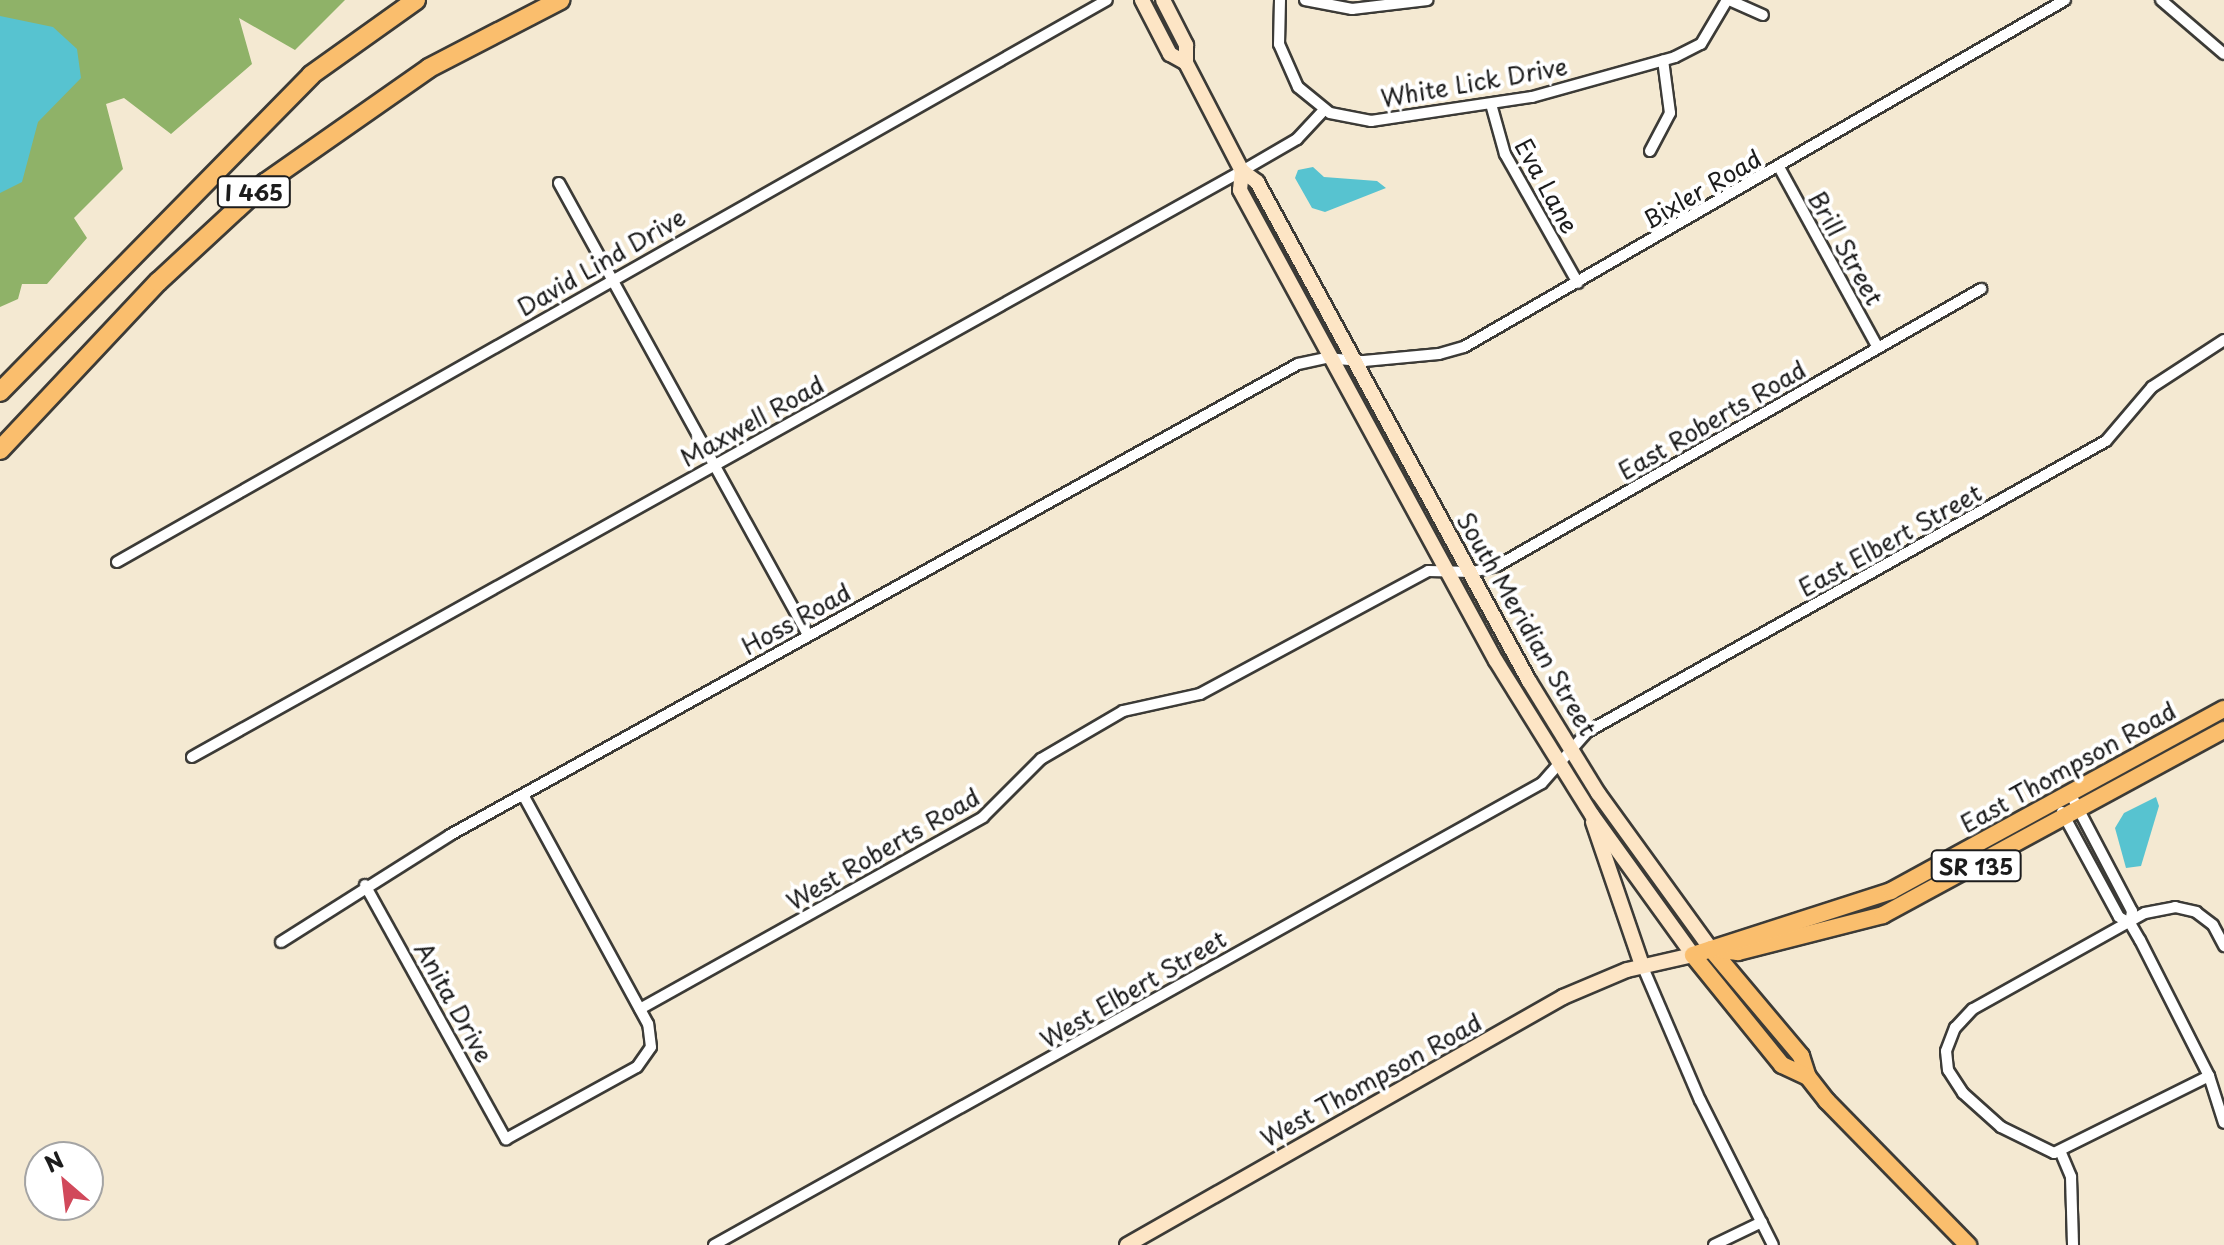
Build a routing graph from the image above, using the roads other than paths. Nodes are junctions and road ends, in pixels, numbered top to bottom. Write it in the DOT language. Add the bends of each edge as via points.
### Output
graph roads {
  1 [pos="416,0"];
  2 [pos="560,0"];
  3 [pos="1107,0"];
  4 [pos="1142,0"];
  5 [pos="1163,0"];
  6 [pos="1280,0"];
  7 [pos="1305,0"];
  8 [pos="1427,0"];
  9 [pos="1728,0"];
  10 [pos="2065,0"];
  11 [pos="2161,0"];
  12 [pos="1763,15"];
  13 [pos="2224,54"];
  14 [pos="1663,60"];
  15 [pos="1186,63"];
  16 [pos="1491,104"];
  17 [pos="1324,110"];
  18 [pos="1650,151"];
  19 [pos="1779,167"];
  20 [pos="1242,171"];
  21 [pos="559,183"];
  22 [pos="610,280"];
  23 [pos="1578,283"];
  24 [pos="1981,289"];
  25 [pos="2224,340"];
  26 [pos="1878,348"];
  27 [pos="1341,359"];
  28 [pos="0,392"];
  29 [pos="0,450"];
  30 [pos="713,465"];
  31 [pos="117,562"];
  32 [pos="1457,570"];
  33 [pos="808,635"];
  34 [pos="2224,709"];
  35 [pos="2224,730"];
  36 [pos="192,757"];
  37 [pos="1565,757"];
  38 [pos="523,795"];
  39 [pos="2063,797"];
  40 [pos="2072,814"];
  41 [pos="1592,815"];
  42 [pos="365,885"];
  43 [pos="2130,923"];
  44 [pos="281,942"];
  45 [pos="2224,946"];
  46 [pos="1711,949"];
  47 [pos="1693,955"];
  48 [pos="1642,965"];
  49 [pos="640,1009"];
  50 [pos="2209,1076"];
  51 [pos="1808,1077"];
  52 [pos="2224,1123"];
  53 [pos="2061,1153"];
  54 [pos="1762,1222"];
  55 [pos="714,1245"];
  56 [pos="1127,1245"];
  57 [pos="1714,1245"];
  58 [pos="1773,1245"];
  59 [pos="1968,1245"];
  60 [pos="2073,1245"];
  1 -- 28 [label="highway, I 465" via="311,75"];
  2 -- 29 [label="highway, I 465" via="429,68 265,183 166,274"];
  3 -- 22 [label="street, David Lind Drive"];
  4 -- 15 [label="main road, South Meridian Street" via="1170,54"];
  5 -- 15 [label="main road, South Meridian Street" via="1186,45"];
  6 -- 17 [label="street" via="1278,39 1285,66 1300,90"];
  7 -- 8 [label="street" via="1352,9"];
  9 -- 12 [label="street"];
  9 -- 14 [label="street, White Lick Drive" via="1701,44"];
  10 -- 19 [label="street, Bixler Road"];
  11 -- 13 [label="street"];
  14 -- 16 [label="street, White Lick Drive"];
  14 -- 18 [label="street" via="1670,113"];
  15 -- 20 [label="main road, South Meridian Street"];
  16 -- 17 [label="street, White Lick Drive" via="1371,121"];
  16 -- 23 [label="street, Eva Lane" via="1501,146"];
  17 -- 20 [label="street, Maxwell Road" via="1297,139"];
  19 -- 23 [label="street, Bixler Road"];
  19 -- 26 [label="street, Brill Street"];
  20 -- 27 [label="main road, South Meridian Street" via="1257,182"];
  20 -- 27 [label="main road, South Meridian Street" via="1240,190"];
  20 -- 30 [label="street, Maxwell Road"];
  21 -- 22 [label="street"];
  22 -- 30 [label="street"];
  22 -- 31 [label="street, David Lind Drive"];
  23 -- 27 [label="street, Bixler Road" via="1455,350"];
  24 -- 26 [label="street, East Roberts Road"];
  25 -- 37 [label="street, East Elbert Street" via="2152,387 2121,430 2098,446 1587,732"];
  26 -- 32 [label="street, East Roberts Road" via="1497,566"];
  27 -- 32 [label="main road, South Meridian Street"];
  27 -- 32 [label="main road, South Meridian Street"];
  27 -- 33 [label="street, Hoss Road" via="1298,364"];
  30 -- 33 [label="street"];
  30 -- 36 [label="street, Maxwell Road"];
  32 -- 37 [label="main road, South Meridian Street"];
  32 -- 37 [label="main road, South Meridian Street"];
  32 -- 49 [label="street, West Roberts Road" via="1428,571 1200,694 1123,711 1041,759 983,817"];
  33 -- 38 [label="street, Hoss Road"];
  34 -- 39 [label="main road, East Thompson Road / SR 135"];
  35 -- 40 [label="main road, East Thompson Road / SR 135"];
  37 -- 41 [label="main road, South Meridian Street"];
  37 -- 46 [label="main road, South Meridian Street"];
  37 -- 55 [label="street, West Elbert Street" via="1542,783"];
  38 -- 42 [label="street, Hoss Road"];
  38 -- 49 [label="street"];
  39 -- 40 [label="street"];
  39 -- 40 [label="street"];
  39 -- 46 [label="main road, East Thompson Road / SR 135" via="1891,891"];
  40 -- 43 [label="street" via="2119,917"];
  40 -- 46 [label="main road, East Thompson Road / SR 135" via="1883,915 1738,952"];
  41 -- 47 [label="main road, South Meridian Street"];
  41 -- 48 [label="main road, South Meridian Street" via="1598,847"];
  42 -- 44 [label="street, Hoss Road"];
  42 -- 49 [label="street, Anita Drive" via="506,1139 640,1064 652,1038"];
  43 -- 45 [label="street" via="2149,912 2184,907 2207,919"];
  43 -- 50 [label="street"];
  43 -- 53 [label="street" via="1973,1009 1959,1022 1946,1051 1957,1086 2001,1127"];
  46 -- 47 [label="main road, East Thompson Road / SR 135"];
  46 -- 51 [label="main road, South Meridian Street" via="1801,1056"];
  47 -- 48 [label="main road, East Thompson Road"];
  47 -- 51 [label="main road, South Meridian Street" via="1782,1065"];
  48 -- 54 [label="street, South Meridian Street" via="1706,1114"];
  48 -- 56 [label="main road, West Thompson Road" via="1563,997"];
  50 -- 52 [label="street"];
  50 -- 53 [label="street"];
  51 -- 59 [label="main road, South Meridian Street" via="1887,1167"];
  53 -- 60 [label="street" via="2071,1177"];
  54 -- 57 [label="street"];
  54 -- 58 [label="street, South Meridian Street"];
}
